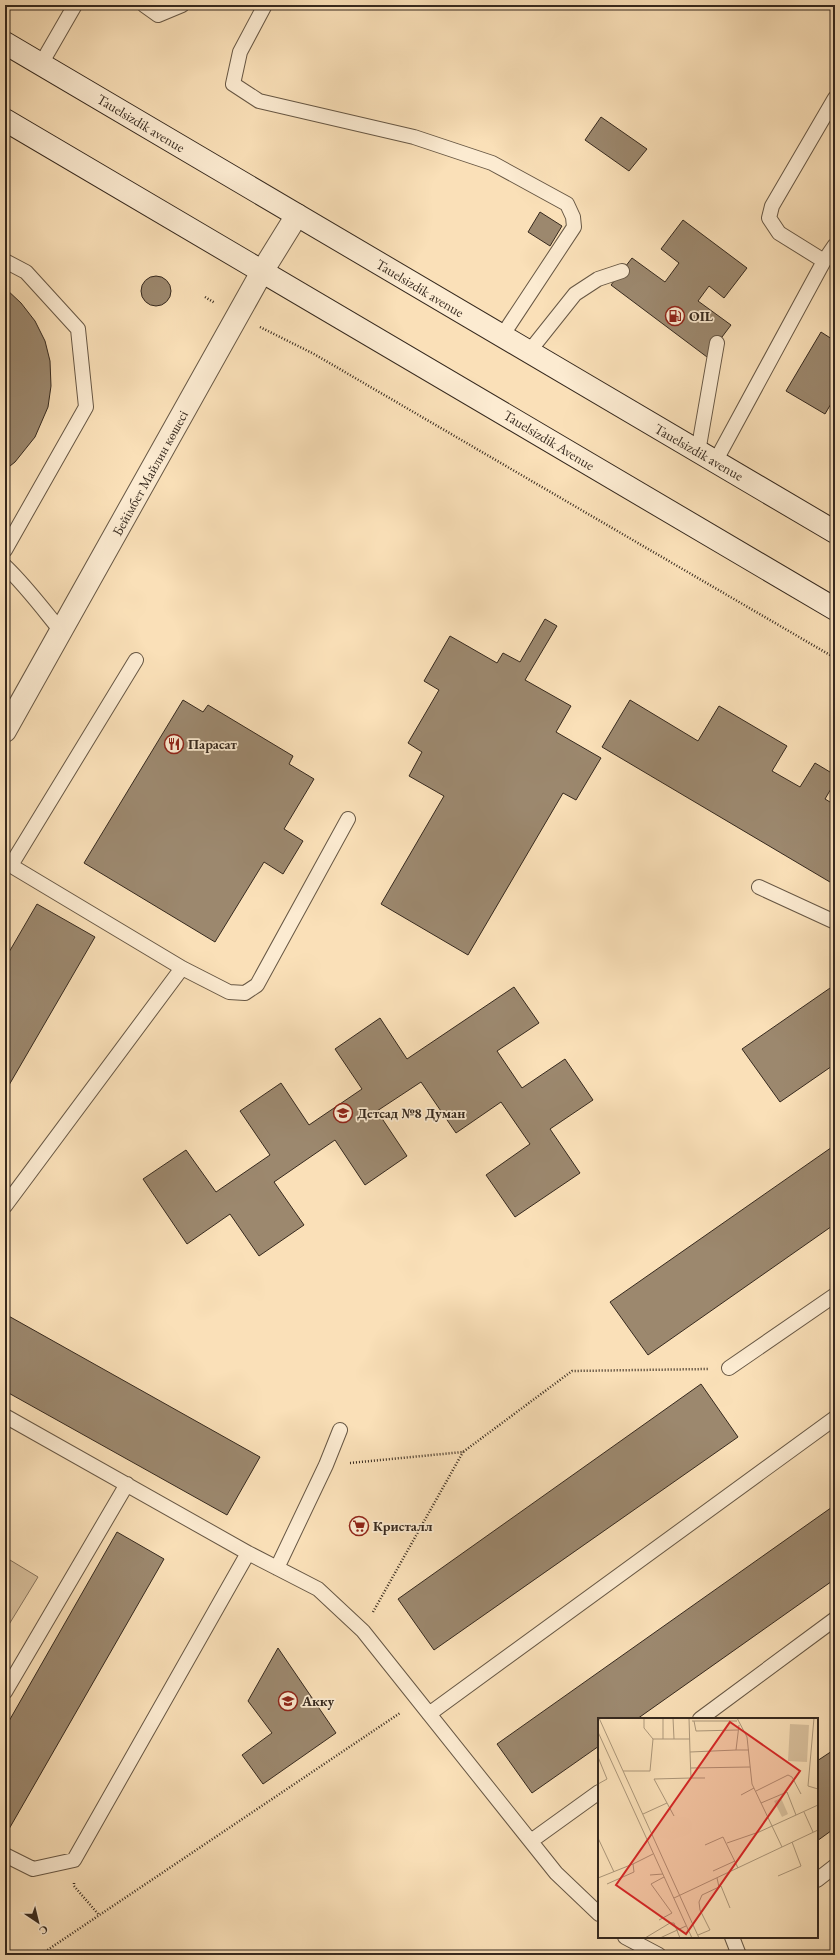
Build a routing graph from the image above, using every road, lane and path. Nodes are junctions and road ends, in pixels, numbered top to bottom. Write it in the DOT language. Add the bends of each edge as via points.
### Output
graph roads {
  1 [pos="75,5"];
  2 [pos="144,5"];
  3 [pos="182,5"];
  4 [pos="265,5"];
  5 [pos="5,43"];
  6 [pos="41,64"];
  7 [pos="835,98"];
  8 [pos="5,120"];
  9 [pos="297,215"];
  10 [pos="835,245"];
  11 [pos="5,261"];
  12 [pos="824,262"];
  13 [pos="263,270"];
  14 [pos="622,271"];
  15 [pos="205,297"];
  16 [pos="237,317"];
  17 [pos="502,336"];
  18 [pos="717,343"];
  19 [pos="528,353"];
  20 [pos="706,457"];
  21 [pos="835,532"];
  22 [pos="5,550"];
  23 [pos="5,566"];
  24 [pos="835,610"];
  25 [pos="61,631"];
  26 [pos="835,658"];
  27 [pos="136,660"];
  28 [pos="5,731"];
  29 [pos="348,819"];
  30 [pos="8,864"];
  31 [pos="759,887"];
  32 [pos="835,922"];
  33 [pos="182,968"];
  34 [pos="5,1206"];
  35 [pos="835,1295"];
  36 [pos="729,1368"];
  37 [pos="5,1416"];
  38 [pos="835,1418"];
  39 [pos="340,1430"];
  40 [pos="463,1452"];
  41 [pos="326,1465"];
  42 [pos="127,1484"];
  43 [pos="248,1553"];
  44 [pos="278,1568"];
  45 [pos="835,1619"];
  46 [pos="363,1631"];
  47 [pos="5,1692"];
  48 [pos="418,1700"];
  49 [pos="429,1714"];
  50 [pos="701,1718"];
  51 [pos="598,1793"];
  52 [pos="531,1841"];
  53 [pos="5,1855"];
  54 [pos="74,1860"];
  55 [pos="835,1866"];
  56 [pos="818,1879"];
  57 [pos="598,1913"];
  58 [pos="99,1915"];
  59 [pos="627,1938"];
  60 [pos="40,1955"];
  61 [pos="659,1955"];
  1 -- 6 [label="lane"];
  2 -- 3 [label="lane" via="158,15"];
  4 -- 17 [label="lane" via="240,52 233,84 259,101 414,137 492,163 567,204 574,227"];
  5 -- 6 [label="main road, Tauelsizdik avenue"];
  6 -- 9 [label="main road, Tauelsizdik avenue"];
  7 -- 12 [label="lane" via="772,206 769,218 779,233"];
  8 -- 13 [label="main road"];
  9 -- 13 [label="main road, Бейімбет Майлин көшесі"];
  9 -- 17 [label="main road, Tauelsizdik avenue"];
  10 -- 12 [label="lane"];
  11 -- 22 [label="lane" via="26,272 78,329 86,407"];
  12 -- 20 [label="lane"];
  13 -- 16 [label="main road, Бейімбет Майлин көшесі"];
  13 -- 24 [label="main road, Tauelsizdik Avenue"];
  14 -- 19 [label="lane" via="598,279 575,294"];
  15 -- 16 [label="path"];
  16 -- 25 [label="main road, Бейімбет Майлин көшесі"];
  16 -- 26 [label="path" via="314,354"];
  17 -- 19 [label="main road, Tauelsizdik avenue"];
  18 -- 20 [label="lane"];
  19 -- 20 [label="main road, Tauelsizdik avenue"];
  20 -- 21 [label="main road, Tauelsizdik avenue"];
  23 -- 25 [label="lane" via="22,582"];
  25 -- 28 [label="main road, Бейімбет Майлин көшесі"];
  27 -- 30 [label="lane"];
  29 -- 33 [label="lane" via="257,985 245,993 229,992"];
  30 -- 33 [label="lane"];
  31 -- 32 [label="lane"];
  33 -- 34 [label="lane"];
  35 -- 36 [label="lane"];
  36 -- 40 [label="path" via="572,1371"];
  37 -- 42 [label="lane"];
  38 -- 49 [label="lane"];
  39 -- 41 [label="lane"];
  40 -- 41 [label="path"];
  40 -- 46 [label="path"];
  41 -- 44 [label="lane"];
  42 -- 43 [label="lane"];
  42 -- 47 [label="lane"];
  43 -- 44 [label="lane"];
  43 -- 54 [label="lane"];
  44 -- 46 [label="lane" via="318,1588"];
  45 -- 50 [label="lane"];
  46 -- 48 [label="lane"];
  48 -- 49 [label="lane"];
  48 -- 58 [label="path"];
  49 -- 52 [label="lane"];
  51 -- 52 [label="lane"];
  52 -- 57 [label="lane" via="556,1873"];
  53 -- 54 [label="lane" via="33,1869"];
  54 -- 58 [label="path" via="74,1886"];
  55 -- 56 [label="lane"];
  58 -- 60 [label="path"];
  59 -- 61 [label="lane"];
}
